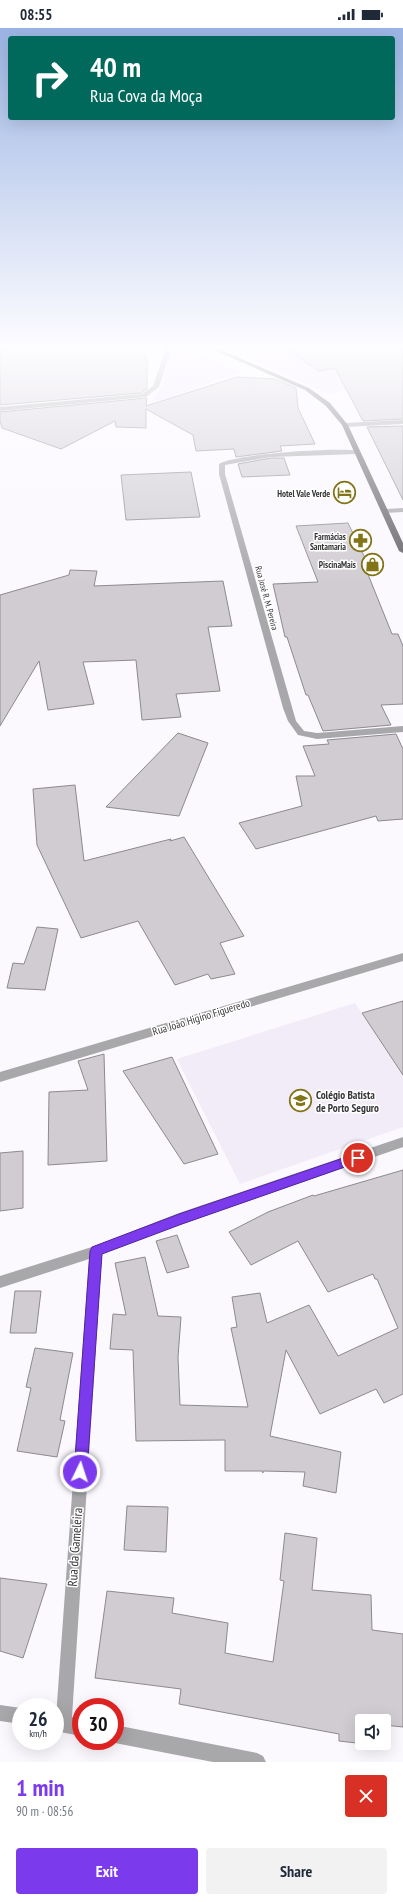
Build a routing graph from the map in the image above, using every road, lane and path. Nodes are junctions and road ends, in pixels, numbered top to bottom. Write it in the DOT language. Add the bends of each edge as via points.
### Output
graph roads {
  1 [pos="345,425"];
  2 [pos="357,452"];
  3 [pos="403,510"];
  4 [pos="385,511"];
  5 [pos="403,551"];
  6 [pos="403,730"];
  7 [pos="403,957"];
  8 [pos="0,1077"];
  9 [pos="403,1142"];
  10 [pos="96,1251"];
  11 [pos="0,1282"];
  12 [pos="61,1698"];
  13 [pos="0,1713"];
  14 [pos="12,1715"];
  15 [pos="124,1736"];
  16 [pos="257,1762"];
  1 -- 2 [label="main road"];
  2 -- 4 [label="main road"];
  2 -- 6 [label="street, Rua José R. M. Pereira" via="235,460 222,464 222,474 286,708 292,721 301,733 317,736"];
  3 -- 4 [label="street"];
  4 -- 5 [label="main road"];
  7 -- 8 [label="street, Rua João Higino Figueredo"];
  9 -- 10 [label="street" via="179,1219"];
  10 -- 11 [label="street"];
  10 -- 12 [label="street, Rua da Gameleira"];
  13 -- 14 [label="street"];
  15 -- 16 [label="street"];
}
